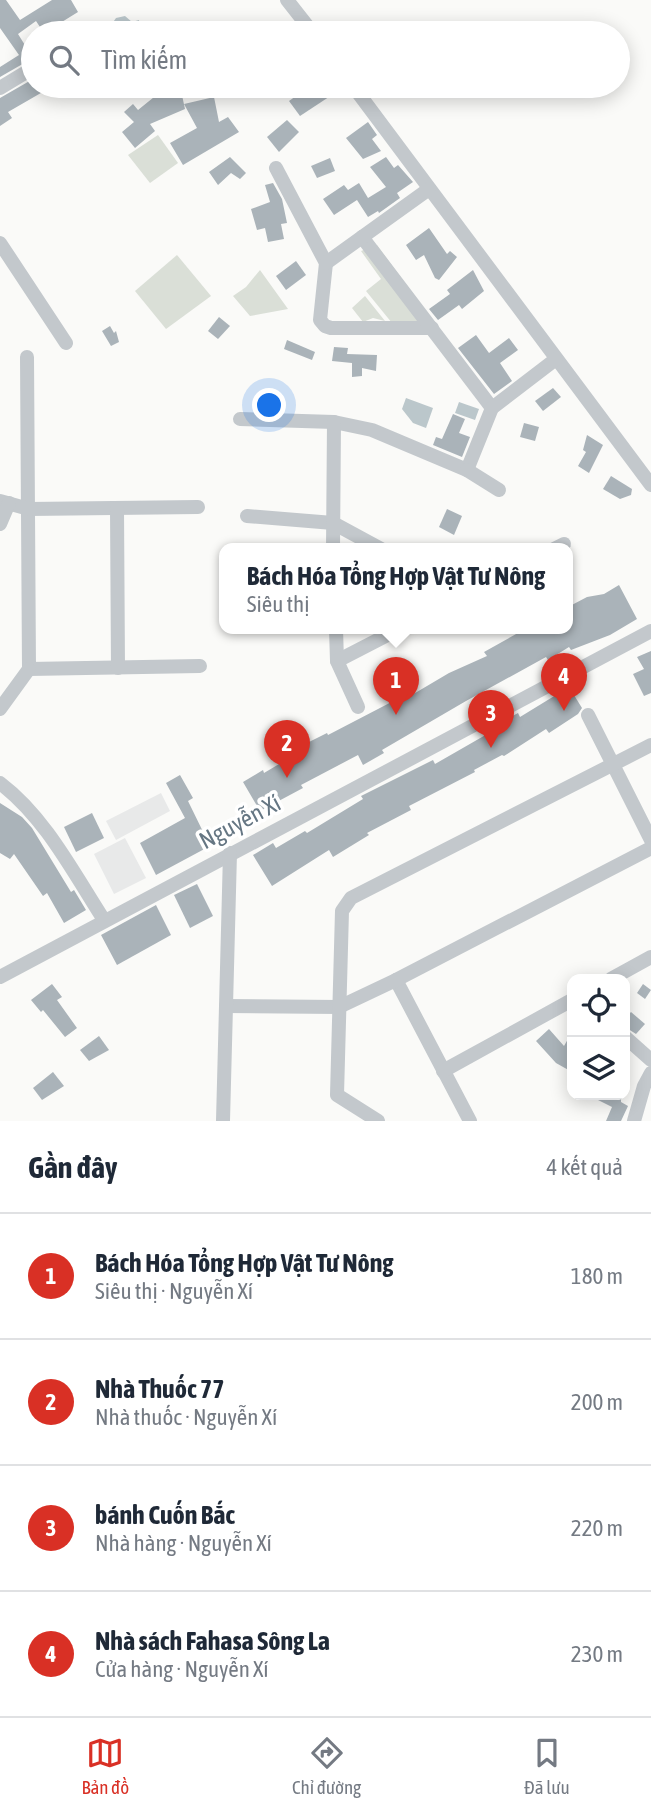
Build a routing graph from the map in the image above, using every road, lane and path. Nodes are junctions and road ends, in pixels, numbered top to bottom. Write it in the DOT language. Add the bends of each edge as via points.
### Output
graph roads {
  1 [pos="287,0"];
  2 [pos="304,21"];
  3 [pos="21,75"];
  4 [pos="0,88"];
  5 [pos="362,98"];
  6 [pos="276,168"];
  7 [pos="429,190"];
  8 [pos="362,237"];
  9 [pos="0,243"];
  10 [pos="326,264"];
  11 [pos="432,328"];
  12 [pos="65,343"];
  13 [pos="27,357"];
  14 [pos="556,359"];
  15 [pos="492,408"];
  16 [pos="240,419"];
  17 [pos="334,422"];
  18 [pos="467,470"];
  19 [pos="651,485"];
  20 [pos="499,489"];
  21 [pos="5,502"];
  22 [pos="198,508"];
  23 [pos="29,509"];
  24 [pos="117,509"];
  25 [pos="247,516"];
  26 [pos="332,523"];
  27 [pos="0,524"];
  28 [pos="333,543"];
  29 [pos="370,543"];
  30 [pos="651,631"];
  31 [pos="336,634"];
  32 [pos="389,634"];
  33 [pos="337,661"];
  34 [pos="200,666"];
  35 [pos="118,667"];
  36 [pos="29,668"];
  37 [pos="358,707"];
  38 [pos="0,709"];
  39 [pos="589,715"];
  40 [pos="651,745"];
  41 [pos="613,764"];
  42 [pos="0,783"];
  43 [pos="651,840"];
  44 [pos="651,848"];
  45 [pos="230,853"];
  46 [pos="104,920"];
  47 [pos="651,957"];
  48 [pos="620,974"];
  49 [pos="0,977"];
  50 [pos="396,980"];
  51 [pos="567,1003"];
  52 [pos="226,1006"];
  53 [pos="339,1007"];
  54 [pos="630,1041"];
  55 [pos="651,1060"];
  56 [pos="443,1071"];
  57 [pos="651,1073"];
  58 [pos="223,1121"];
  59 [pos="378,1121"];
  60 [pos="470,1121"];
  61 [pos="634,1121"];
  1 -- 2 [label="street"];
  3 -- 4 [label="street"];
  5 -- 7 [label="street"];
  6 -- 10 [label="street"];
  7 -- 8 [label="street"];
  7 -- 14 [label="street"];
  8 -- 10 [label="street"];
  8 -- 11 [label="street"];
  9 -- 12 [label="street"];
  10 -- 11 [label="street" via="320,320 325,326"];
  11 -- 15 [label="street"];
  13 -- 23 [label="street"];
  14 -- 15 [label="street"];
  14 -- 19 [label="street"];
  15 -- 18 [label="street"];
  16 -- 17 [label="street"];
  17 -- 18 [label="street" via="372,430"];
  17 -- 26 [label="street"];
  18 -- 20 [label="street"];
  21 -- 23 [label="street"];
  21 -- 27 [label="street"];
  22 -- 24 [label="street"];
  23 -- 24 [label="street"];
  23 -- 36 [label="street"];
  24 -- 35 [label="street"];
  25 -- 26 [label="street"];
  26 -- 28 [label="street"];
  26 -- 29 [label="street"];
  30 -- 45 [label="street, Nguyễn Xí"];
  31 -- 33 [label="street"];
  32 -- 33 [label="street"];
  33 -- 37 [label="street"];
  34 -- 35 [label="street"];
  35 -- 36 [label="street"];
  36 -- 38 [label="street"];
  39 -- 41 [label="street"];
  40 -- 41 [label="street"];
  41 -- 43 [label="street"];
  41 -- 53 [label="street" via="351,898 342,911"];
  42 -- 46 [label="street" via="38,820"];
  44 -- 50 [label="street"];
  45 -- 46 [label="street, Nguyễn Xí"];
  45 -- 52 [label="street"];
  46 -- 49 [label="street, Nguyễn Xí"];
  47 -- 48 [label="street"];
  50 -- 53 [label="street"];
  50 -- 56 [label="street"];
  51 -- 56 [label="street"];
  52 -- 53 [label="street"];
  52 -- 58 [label="street"];
  53 -- 59 [label="street" via="337,1095"];
  54 -- 55 [label="street"];
  56 -- 60 [label="street"];
  57 -- 61 [label="street"];
}
